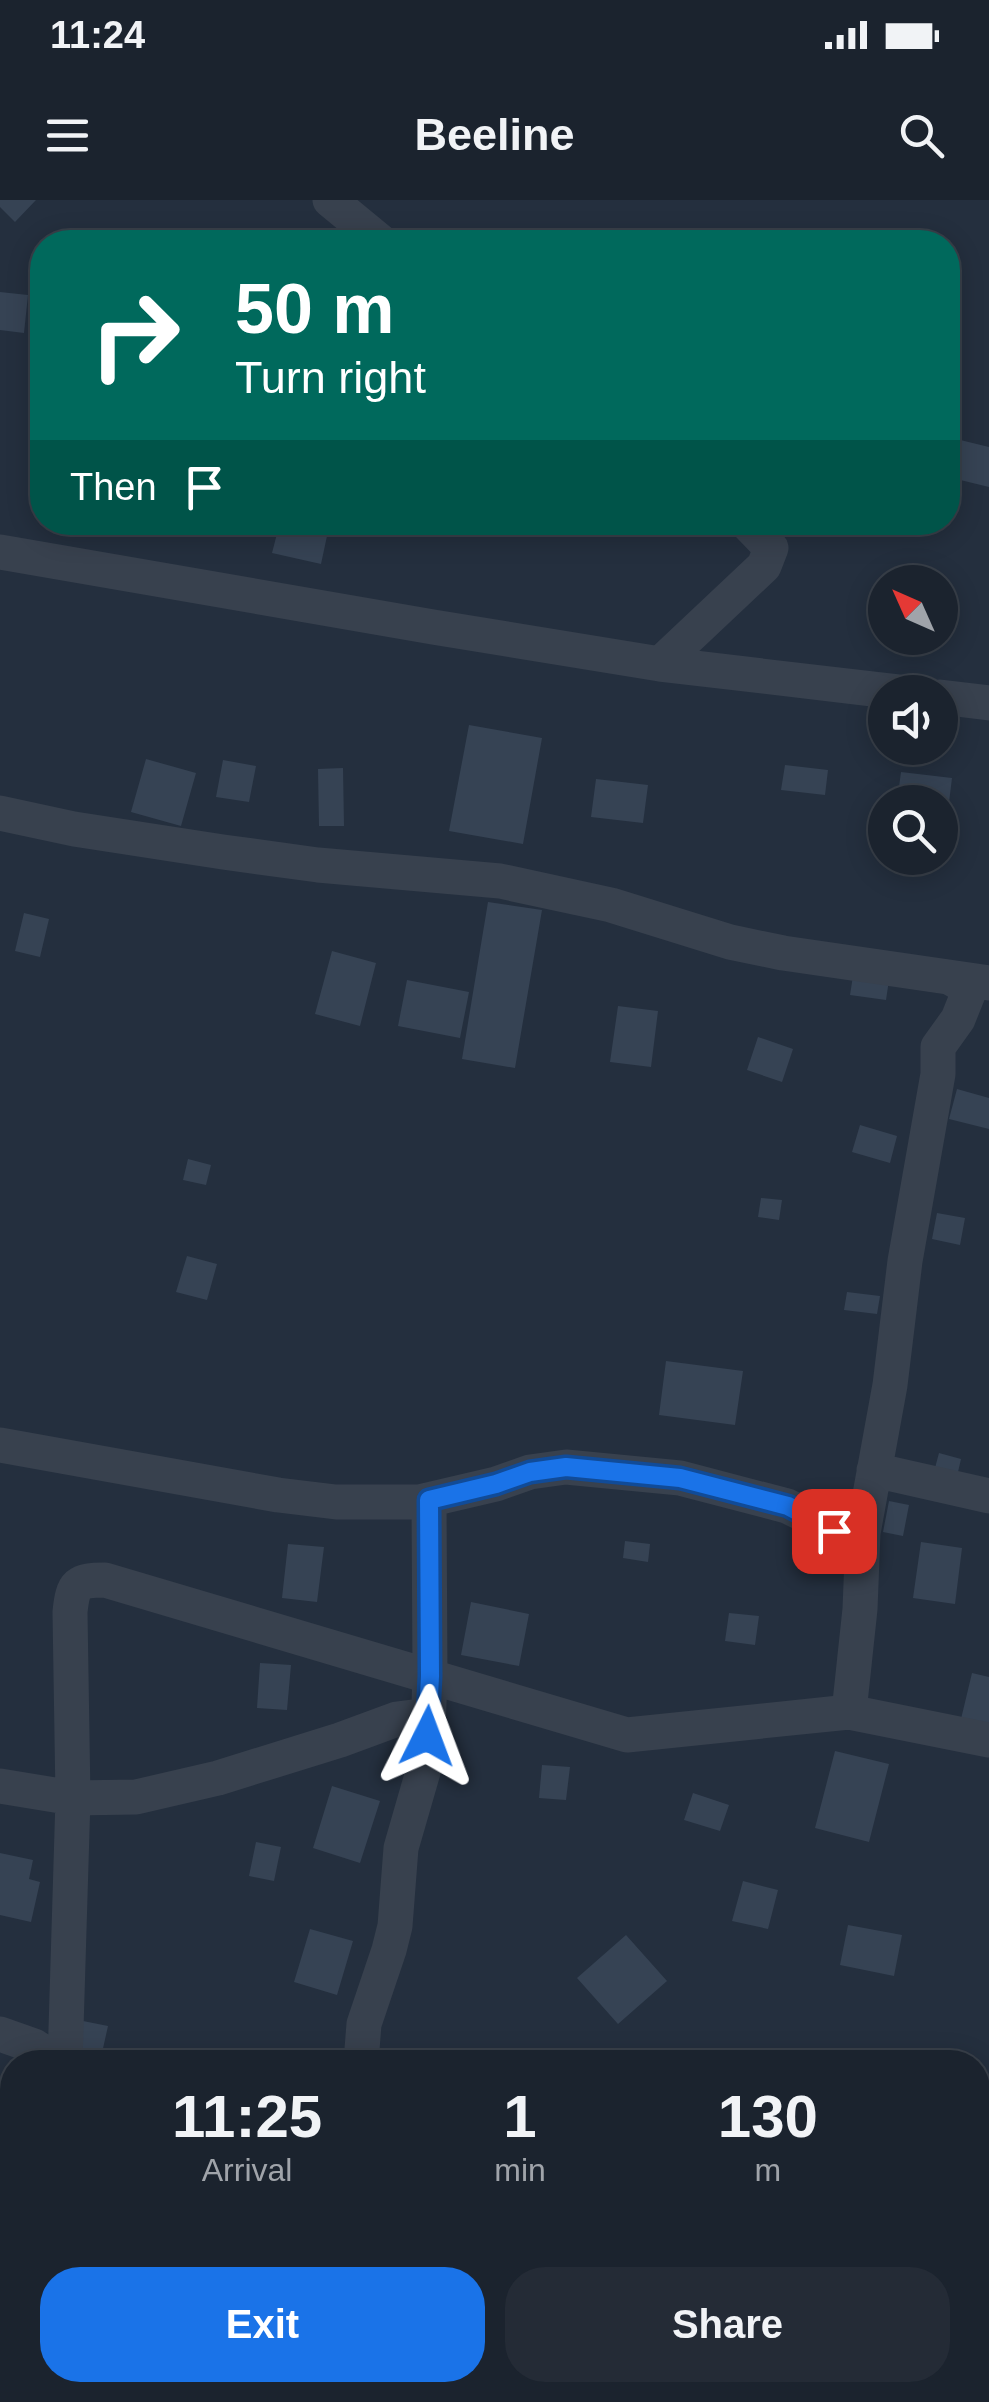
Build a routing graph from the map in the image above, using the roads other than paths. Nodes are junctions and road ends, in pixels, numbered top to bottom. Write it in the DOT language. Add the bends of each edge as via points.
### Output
graph roads {
  1 [pos="330,200"];
  2 [pos="367,230"];
  3 [pos="759,535"];
  4 [pos="0,552"];
  5 [pos="660,664"];
  6 [pos="868,688"];
  7 [pos="958,700"];
  8 [pos="989,703"];
  9 [pos="0,813"];
  10 [pos="950,977"];
  11 [pos="989,984"];
  12 [pos="0,1445"];
  13 [pos="874,1470"];
  14 [pos="989,1496"];
  15 [pos="429,1500"];
  16 [pos="863,1534"];
  17 [pos="430,1676"];
  18 [pos="849,1712"];
  19 [pos="428,1715"];
  20 [pos="989,1740"];
  21 [pos="0,1786"];
  22 [pos="73,1798"];
  23 [pos="0,2034"];
  24 [pos="41,2050"];
  25 [pos="62,2050"];
  26 [pos="362,2050"];
  1 -- 2 [label="street"];
  3 -- 5 [label="street" via="772,548 764,566"];
  4 -- 5 [label="street"];
  5 -- 6 [label="street"];
  7 -- 8 [label="street"];
  9 -- 10 [label="street" via="318,865 500,881 765,950"];
  10 -- 11 [label="street"];
  10 -- 13 [label="street" via="970,989 938,1047"];
  12 -- 15 [label="street" via="278,1495 336,1502"];
  13 -- 14 [label="street"];
  13 -- 16 [label="street"];
  15 -- 16 [label="street" via="566,1467 680,1478 788,1506 850,1538"];
  15 -- 17 [label="street"];
  16 -- 18 [label="street"];
  17 -- 18 [label="street" via="627,1735"];
  17 -- 19 [label="street"];
  17 -- 22 [label="street" via="105,1580 86,1580 76,1584 70,1612"];
  18 -- 20 [label="street"];
  19 -- 22 [label="street" via="397,1719 218,1778 136,1797"];
  19 -- 26 [label="street" via="426,1758 401,1848 394,1926"];
  21 -- 22 [label="street"];
  22 -- 25 [label="street"];
  23 -- 24 [label="street"];
}
